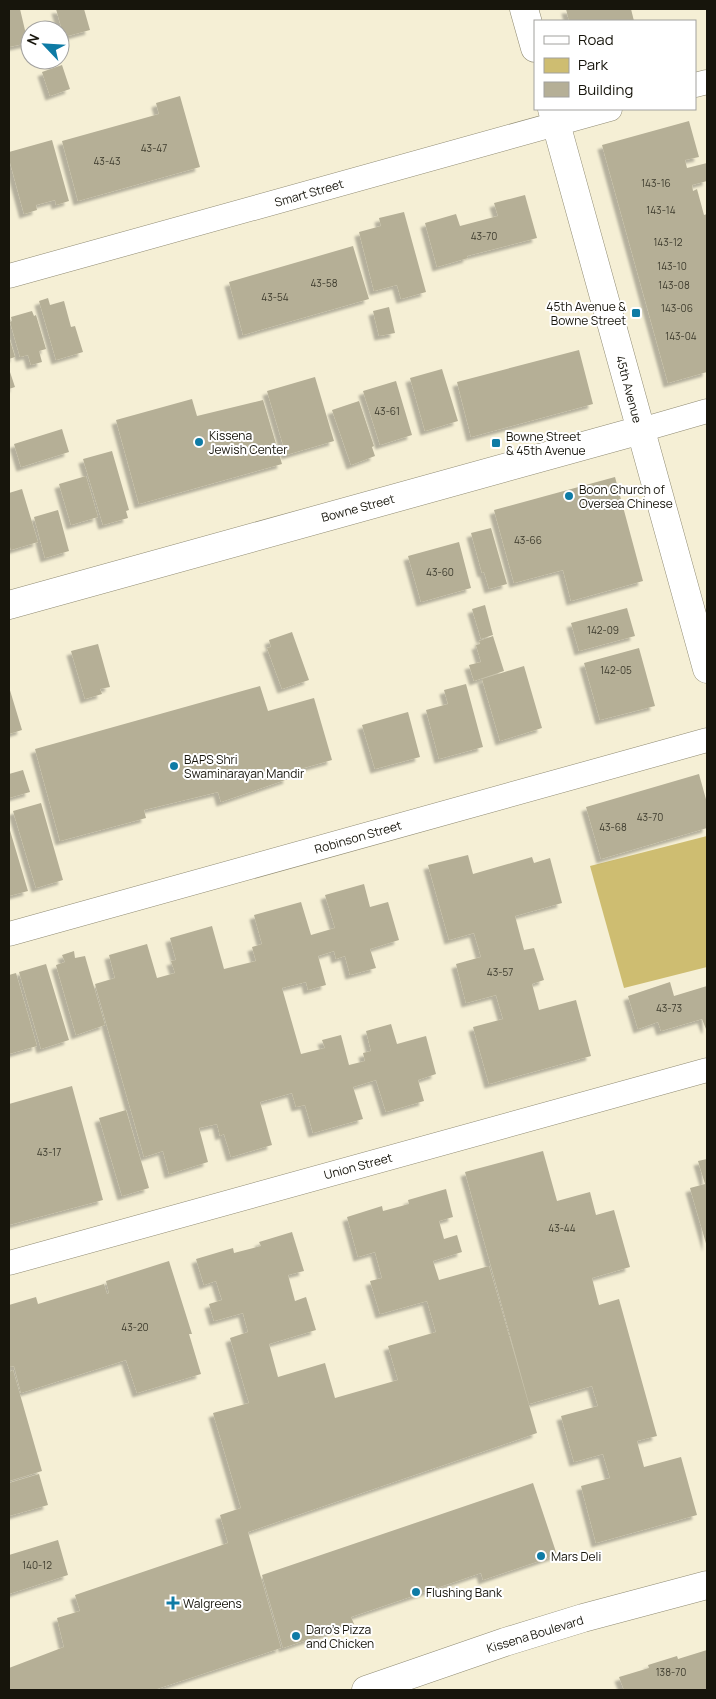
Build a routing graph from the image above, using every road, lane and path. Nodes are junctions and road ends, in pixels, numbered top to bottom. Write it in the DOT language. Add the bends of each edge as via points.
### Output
graph roads {
  1 [pos="524,9"];
  2 [pos="534,44"];
  3 [pos="602,110"];
  4 [pos="554,116"];
  5 [pos="9,276"];
  6 [pos="707,412"];
  7 [pos="641,430"];
  8 [pos="9,605"];
  9 [pos="707,669"];
  10 [pos="707,740"];
  11 [pos="9,934"];
  12 [pos="707,1070"];
  13 [pos="9,1263"];
  14 [pos="707,1585"];
  15 [pos="397,1685"];
  16 [pos="366,1690"];
  1 -- 2 [label="street"];
  3 -- 4 [label="street, Smart Street"];
  4 -- 5 [label="street, Smart Street"];
  4 -- 7 [label="street, 45th Avenue"];
  6 -- 7 [label="street, Bowne Street"];
  7 -- 8 [label="street, Bowne Street"];
  7 -- 9 [label="street, 45th Avenue"];
  10 -- 11 [label="street, Robinson Street"];
  12 -- 13 [label="street, Union Street"];
  14 -- 15 [label="street, Kissena Boulevard" via="505,1642"];
  15 -- 16 [label="street, Kissena Boulevard"];
}
